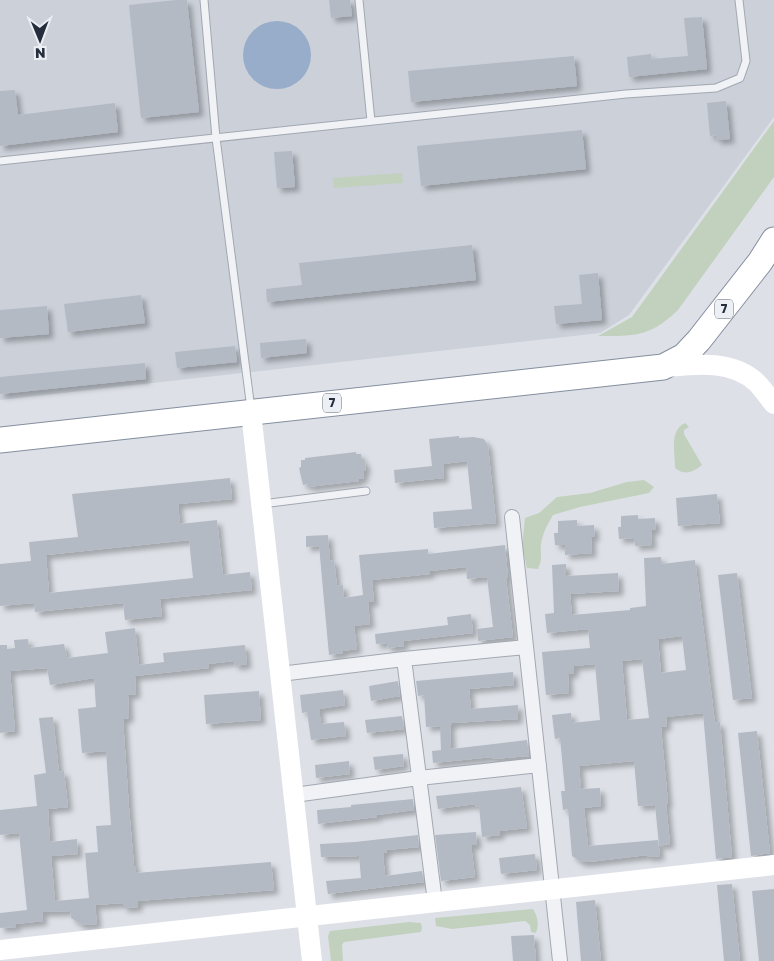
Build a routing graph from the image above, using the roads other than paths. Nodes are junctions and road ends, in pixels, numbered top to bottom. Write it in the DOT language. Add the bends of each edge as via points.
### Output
graph roads {
  1 [pos="204,0"];
  2 [pos="359,0"];
  3 [pos="739,0"];
  4 [pos="371,121"];
  5 [pos="216,138"];
  6 [pos="0,161"];
  7 [pos="774,240"];
  8 [pos="663,367"];
  9 [pos="774,404"];
  10 [pos="251,412"];
  11 [pos="0,440"];
  12 [pos="366,491"];
  13 [pos="261,504"];
  14 [pos="512,517"];
  15 [pos="526,647"];
  16 [pos="404,659"];
  17 [pos="280,674"];
  18 [pos="539,765"];
  19 [pos="419,778"];
  20 [pos="294,795"];
  21 [pos="774,865"];
  22 [pos="552,890"];
  23 [pos="435,902"];
  24 [pos="307,916"];
  25 [pos="0,950"];
  26 [pos="312,961"];
  27 [pos="560,961"];
  1 -- 5 [label="lane"];
  2 -- 4 [label="lane"];
  3 -- 4 [label="lane" via="746,61 740,78 716,88 626,94"];
  4 -- 5 [label="lane"];
  5 -- 6 [label="lane"];
  5 -- 10 [label="lane"];
  7 -- 8 [label="highway, 7" via="699,340 684,356"];
  8 -- 9 [label="street" via="711,364 729,368 756,382"];
  8 -- 10 [label="highway, 7"];
  10 -- 11 [label="highway, 7"];
  10 -- 13 [label="street"];
  12 -- 13 [label="lane"];
  13 -- 17 [label="street"];
  14 -- 15 [label="street"];
  15 -- 16 [label="street"];
  15 -- 18 [label="street"];
  16 -- 17 [label="street"];
  16 -- 19 [label="street"];
  17 -- 20 [label="street"];
  18 -- 19 [label="street"];
  18 -- 22 [label="street"];
  19 -- 20 [label="street"];
  19 -- 23 [label="street"];
  20 -- 24 [label="street"];
  21 -- 22 [label="street"];
  22 -- 23 [label="street"];
  22 -- 27 [label="street"];
  23 -- 24 [label="street"];
  24 -- 25 [label="street"];
  24 -- 26 [label="street"];
}
